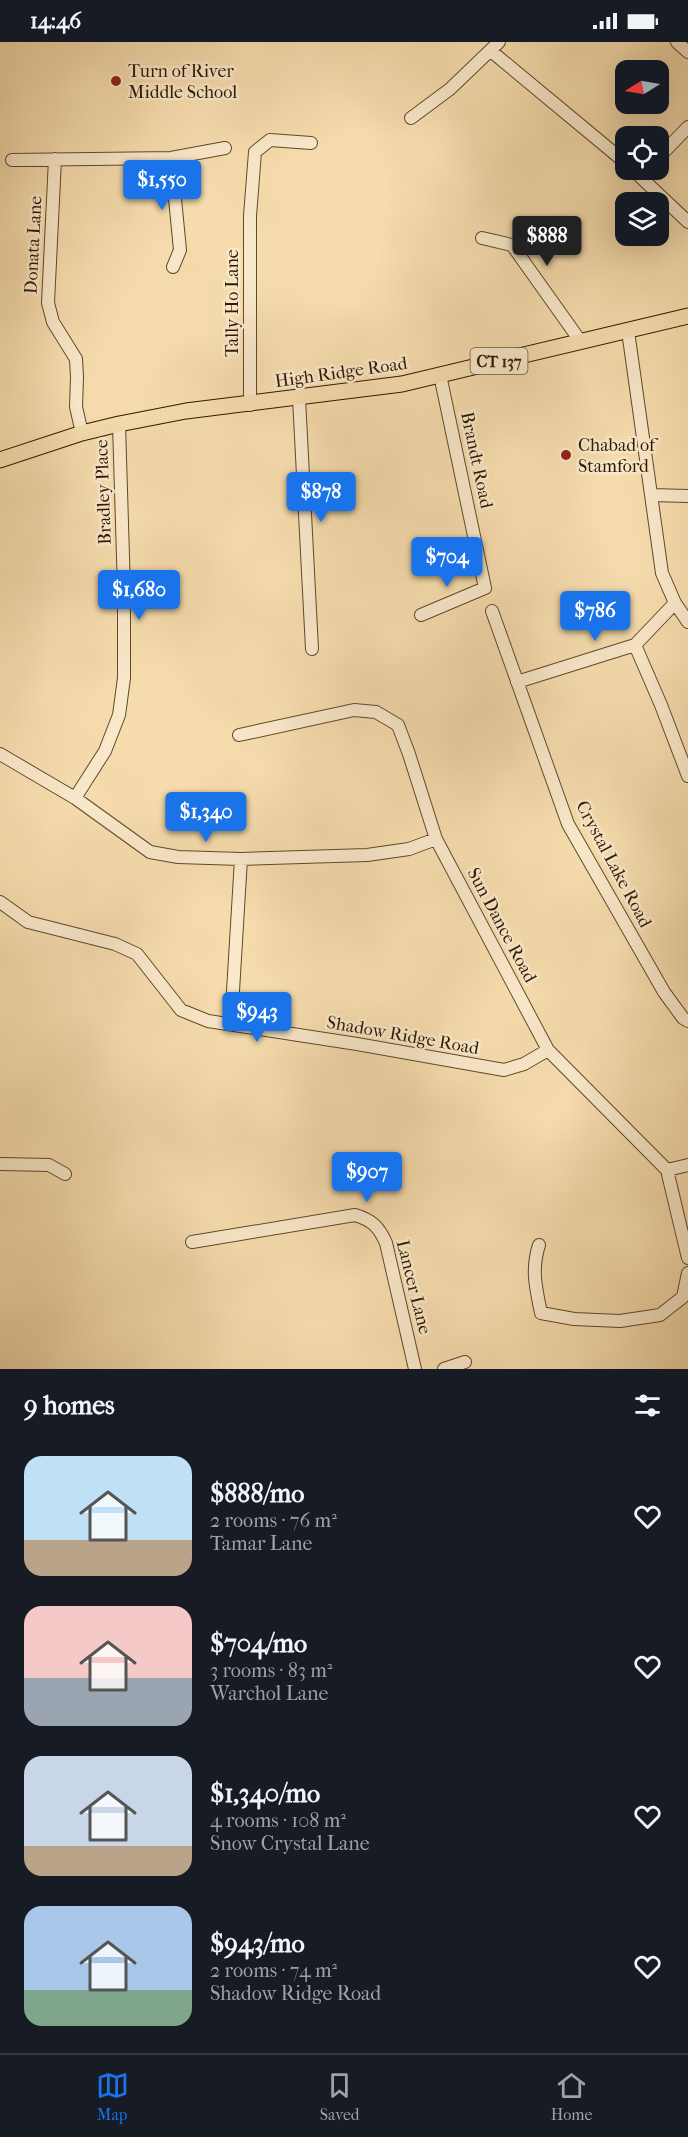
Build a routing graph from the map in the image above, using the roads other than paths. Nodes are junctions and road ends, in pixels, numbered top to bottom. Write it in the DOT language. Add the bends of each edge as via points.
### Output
graph roads {
  1 [pos="677,42"];
  2 [pos="495,47"];
  3 [pos="688,52"];
  4 [pos="411,118"];
  5 [pos="688,127"];
  6 [pos="310,143"];
  7 [pos="669,147"];
  8 [pos="225,148"];
  9 [pos="615,153"];
  10 [pos="171,158"];
  11 [pos="55,159"];
  12 [pos="12,160"];
  13 [pos="648,180"];
  14 [pos="688,222"];
  15 [pos="482,238"];
  16 [pos="173,267"];
  17 [pos="688,316"];
  18 [pos="628,331"];
  19 [pos="581,342"];
  20 [pos="440,375"];
  21 [pos="299,398"];
  22 [pos="250,405"];
  23 [pos="119,424"];
  24 [pos="82,433"];
  25 [pos="0,460"];
  26 [pos="651,495"];
  27 [pos="688,496"];
  28 [pos="675,603"];
  29 [pos="492,611"];
  30 [pos="421,615"];
  31 [pos="688,622"];
  32 [pos="635,645"];
  33 [pos="312,649"];
  34 [pos="517,682"];
  35 [pos="239,735"];
  36 [pos="0,754"];
  37 [pos="688,776"];
  38 [pos="75,798"];
  39 [pos="436,838"];
  40 [pos="241,859"];
  41 [pos="0,902"];
  42 [pos="688,1021"];
  43 [pos="231,1024"];
  44 [pos="548,1050"];
  45 [pos="0,1164"];
  46 [pos="688,1165"];
  47 [pos="667,1170"];
  48 [pos="65,1174"];
  49 [pos="192,1242"];
  50 [pos="539,1245"];
  51 [pos="688,1258"];
  52 [pos="688,1273"];
  53 [pos="465,1362"];
  54 [pos="415,1369"];
  55 [pos="444,1369"];
  1 -- 3 [label="street"];
  2 -- 4 [label="street" via="450,89"];
  2 -- 9 [label="street"];
  5 -- 7 [label="street"];
  6 -- 22 [label="street, Tally Ho Lane" via="270,141 255,152 250,216"];
  8 -- 10 [label="street"];
  10 -- 11 [label="street"];
  10 -- 16 [label="street" via="180,250"];
  11 -- 12 [label="street"];
  11 -- 24 [label="street, Donata Lane" via="48,303 53,322 76,359 76,407"];
  13 -- 14 [label="street"];
  15 -- 19 [label="street" via="512,246"];
  17 -- 18 [label="main road, High Ridge Road / CT 137"];
  18 -- 19 [label="main road, High Ridge Road / CT 137"];
  18 -- 26 [label="street"];
  19 -- 20 [label="main road, High Ridge Road / CT 137"];
  20 -- 21 [label="main road, High Ridge Road / CT 137"];
  20 -- 30 [label="street, Brandt Road" via="485,588"];
  21 -- 22 [label="main road, High Ridge Road / CT 137"];
  21 -- 33 [label="street"];
  22 -- 23 [label="main road, High Ridge Road / CT 137" via="186,411"];
  23 -- 24 [label="main road, High Ridge Road / CT 137"];
  23 -- 38 [label="street, Bradley Place" via="124,678 119,715 105,751"];
  24 -- 25 [label="main road, High Ridge Road / CT 137"];
  26 -- 27 [label="street"];
  26 -- 28 [label="street" via="662,573"];
  28 -- 31 [label="street"];
  28 -- 32 [label="street"];
  29 -- 34 [label="street, Crystal Lake Road"];
  32 -- 34 [label="street"];
  32 -- 37 [label="street"];
  34 -- 42 [label="street, Crystal Lake Road" via="568,824 664,992"];
  35 -- 39 [label="street, Sun Dance Road" via="354,710 376,712 398,725"];
  36 -- 38 [label="street"];
  38 -- 40 [label="street" via="150,852"];
  39 -- 40 [label="street" via="409,849 367,855"];
  39 -- 44 [label="street, Sun Dance Road"];
  40 -- 43 [label="street"];
  41 -- 43 [label="street, Shadow Ridge Road" via="28,922 115,944 137,954 181,1010 208,1021"];
  43 -- 44 [label="street, Shadow Ridge Road" via="504,1070"];
  44 -- 47 [label="street, Sun Dance Road"];
  45 -- 48 [label="street" via="49,1165"];
  46 -- 47 [label="street"];
  47 -- 51 [label="street"];
  49 -- 54 [label="street, Lancer Lane" via="355,1215 365,1218 379,1228 386,1243"];
  50 -- 52 [label="street" via="534,1275 541,1313 620,1321 660,1315 683,1297"];
  53 -- 55 [label="street"];
}
